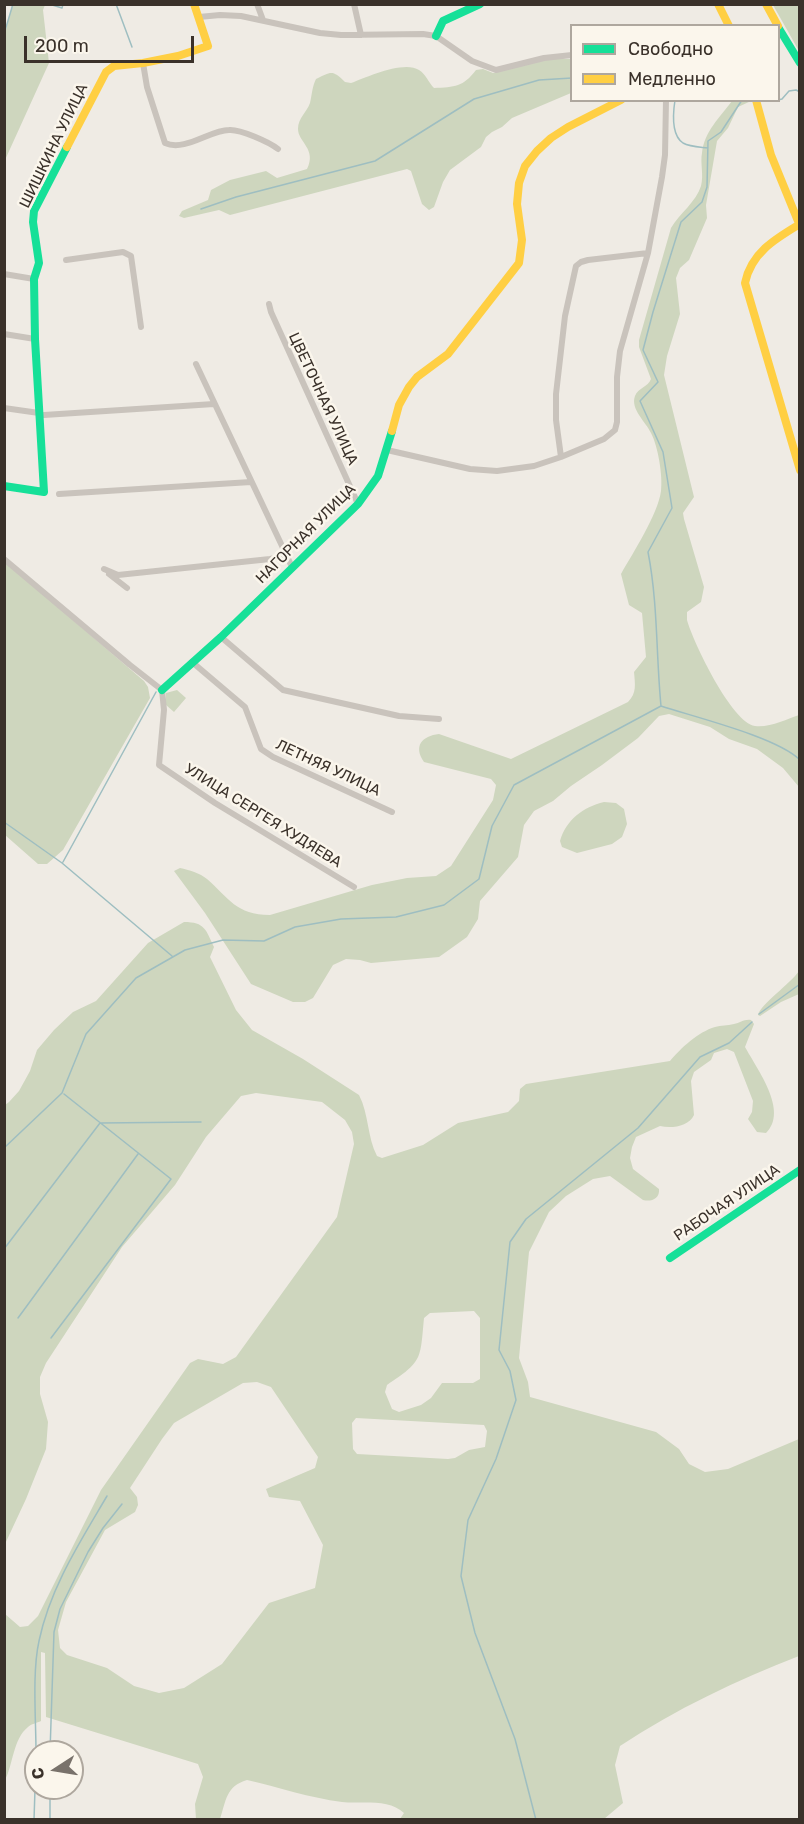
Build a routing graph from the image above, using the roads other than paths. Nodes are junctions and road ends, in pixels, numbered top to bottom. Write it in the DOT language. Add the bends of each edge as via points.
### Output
graph roads {
  1 [pos="194,4"];
  2 [pos="257,4"];
  3 [pos="354,4"];
  4 [pos="480,4"];
  5 [pos="718,4"];
  6 [pos="766,4"];
  7 [pos="198,17"];
  8 [pos="263,20"];
  9 [pos="728,24"];
  10 [pos="777,24"];
  11 [pos="780,29"];
  12 [pos="361,35"];
  13 [pos="436,36"];
  14 [pos="570,55"];
  15 [pos="143,63"];
  16 [pos="800,63"];
  17 [pos="617,102"];
  18 [pos="666,102"];
  19 [pos="757,102"];
  20 [pos="278,149"];
  21 [pos="799,225"];
  22 [pos="648,253"];
  23 [pos="66,260"];
  24 [pos="4,274"];
  25 [pos="34,279"];
  26 [pos="269,304"];
  27 [pos="141,327"];
  28 [pos="6,336"];
  29 [pos="35,339"];
  30 [pos="196,364"];
  31 [pos="214,404"];
  32 [pos="4,408"];
  33 [pos="42,414"];
  34 [pos="387,450"];
  35 [pos="561,457"];
  36 [pos="800,470"];
  37 [pos="251,482"];
  38 [pos="4,486"];
  39 [pos="59,494"];
  40 [pos="358,504"];
  41 [pos="286,556"];
  42 [pos="4,559"];
  43 [pos="292,567"];
  44 [pos="127,588"];
  45 [pos="221,637"];
  46 [pos="192,662"];
  47 [pos="162,690"];
  48 [pos="439,719"];
  49 [pos="392,812"];
  50 [pos="354,887"];
  51 [pos="800,1170"];
  52 [pos="670,1258"];
  1 -- 7 [label="main road, ШИШКИНА УЛИЦА"];
  2 -- 8 [label="street"];
  3 -- 12 [label="street"];
  4 -- 13 [label="main road" via="443,21"];
  5 -- 9 [label="main road"];
  6 -- 10 [label="main road"];
  7 -- 8 [label="street" via="220,15"];
  7 -- 15 [label="main road, ШИШКИНА УЛИЦА" via="208,46"];
  8 -- 12 [label="street" via="320,33"];
  11 -- 16 [label="main road"];
  12 -- 13 [label="street"];
  13 -- 14 [label="street" via="472,61 496,70"];
  15 -- 20 [label="street" via="165,143 187,143 229,130"];
  15 -- 25 [label="main road, ШИШКИНА УЛИЦА" via="114,66 106,72 34,211 39,263"];
  17 -- 34 [label="main road, НАГОРНАЯ УЛИЦА" via="548,139 526,163 517,190 524,239 519,263 448,354 408,387"];
  18 -- 22 [label="street" via="665,155"];
  19 -- 21 [label="main road" via="771,155"];
  21 -- 36 [label="main road" via="755,256 745,283"];
  22 -- 35 [label="street" via="620,351 615,430 599,442"];
  22 -- 35 [label="street" via="588,260 576,266 565,316 556,394"];
  23 -- 27 [label="street" via="123,252 131,256"];
  24 -- 25 [label="street"];
  25 -- 29 [label="main road, ШИШКИНА УЛИЦА"];
  26 -- 40 [label="street, ЦВЕТОЧНАЯ УЛИЦА"];
  28 -- 29 [label="street"];
  29 -- 33 [label="main road, ШИШКИНА УЛИЦА"];
  30 -- 31 [label="street"];
  31 -- 33 [label="street"];
  31 -- 37 [label="street"];
  32 -- 33 [label="street"];
  33 -- 38 [label="main road, ШИШКИНА УЛИЦА" via="44,492"];
  34 -- 35 [label="street" via="470,469 498,471"];
  34 -- 40 [label="main road, НАГОРНАЯ УЛИЦА" via="378,476"];
  37 -- 39 [label="street"];
  37 -- 41 [label="street"];
  40 -- 43 [label="main road, НАГОРНАЯ УЛИЦА"];
  41 -- 43 [label="street"];
  41 -- 44 [label="street" via="118,575 104,569"];
  42 -- 47 [label="street"];
  43 -- 45 [label="main road, НАГОРНАЯ УЛИЦА"];
  45 -- 46 [label="main road, НАГОРНАЯ УЛИЦА"];
  45 -- 48 [label="street" via="283,690 399,716"];
  46 -- 47 [label="main road, НАГОРНАЯ УЛИЦА"];
  46 -- 49 [label="street, ЛЕТНЯЯ УЛИЦА" via="245,707 261,749"];
  47 -- 50 [label="street, УЛИЦА СЕРГЕЯ ХУДЯЕВА" via="159,765 215,804"];
  51 -- 52 [label="main road, РАБОЧАЯ УЛИЦА"];
}
